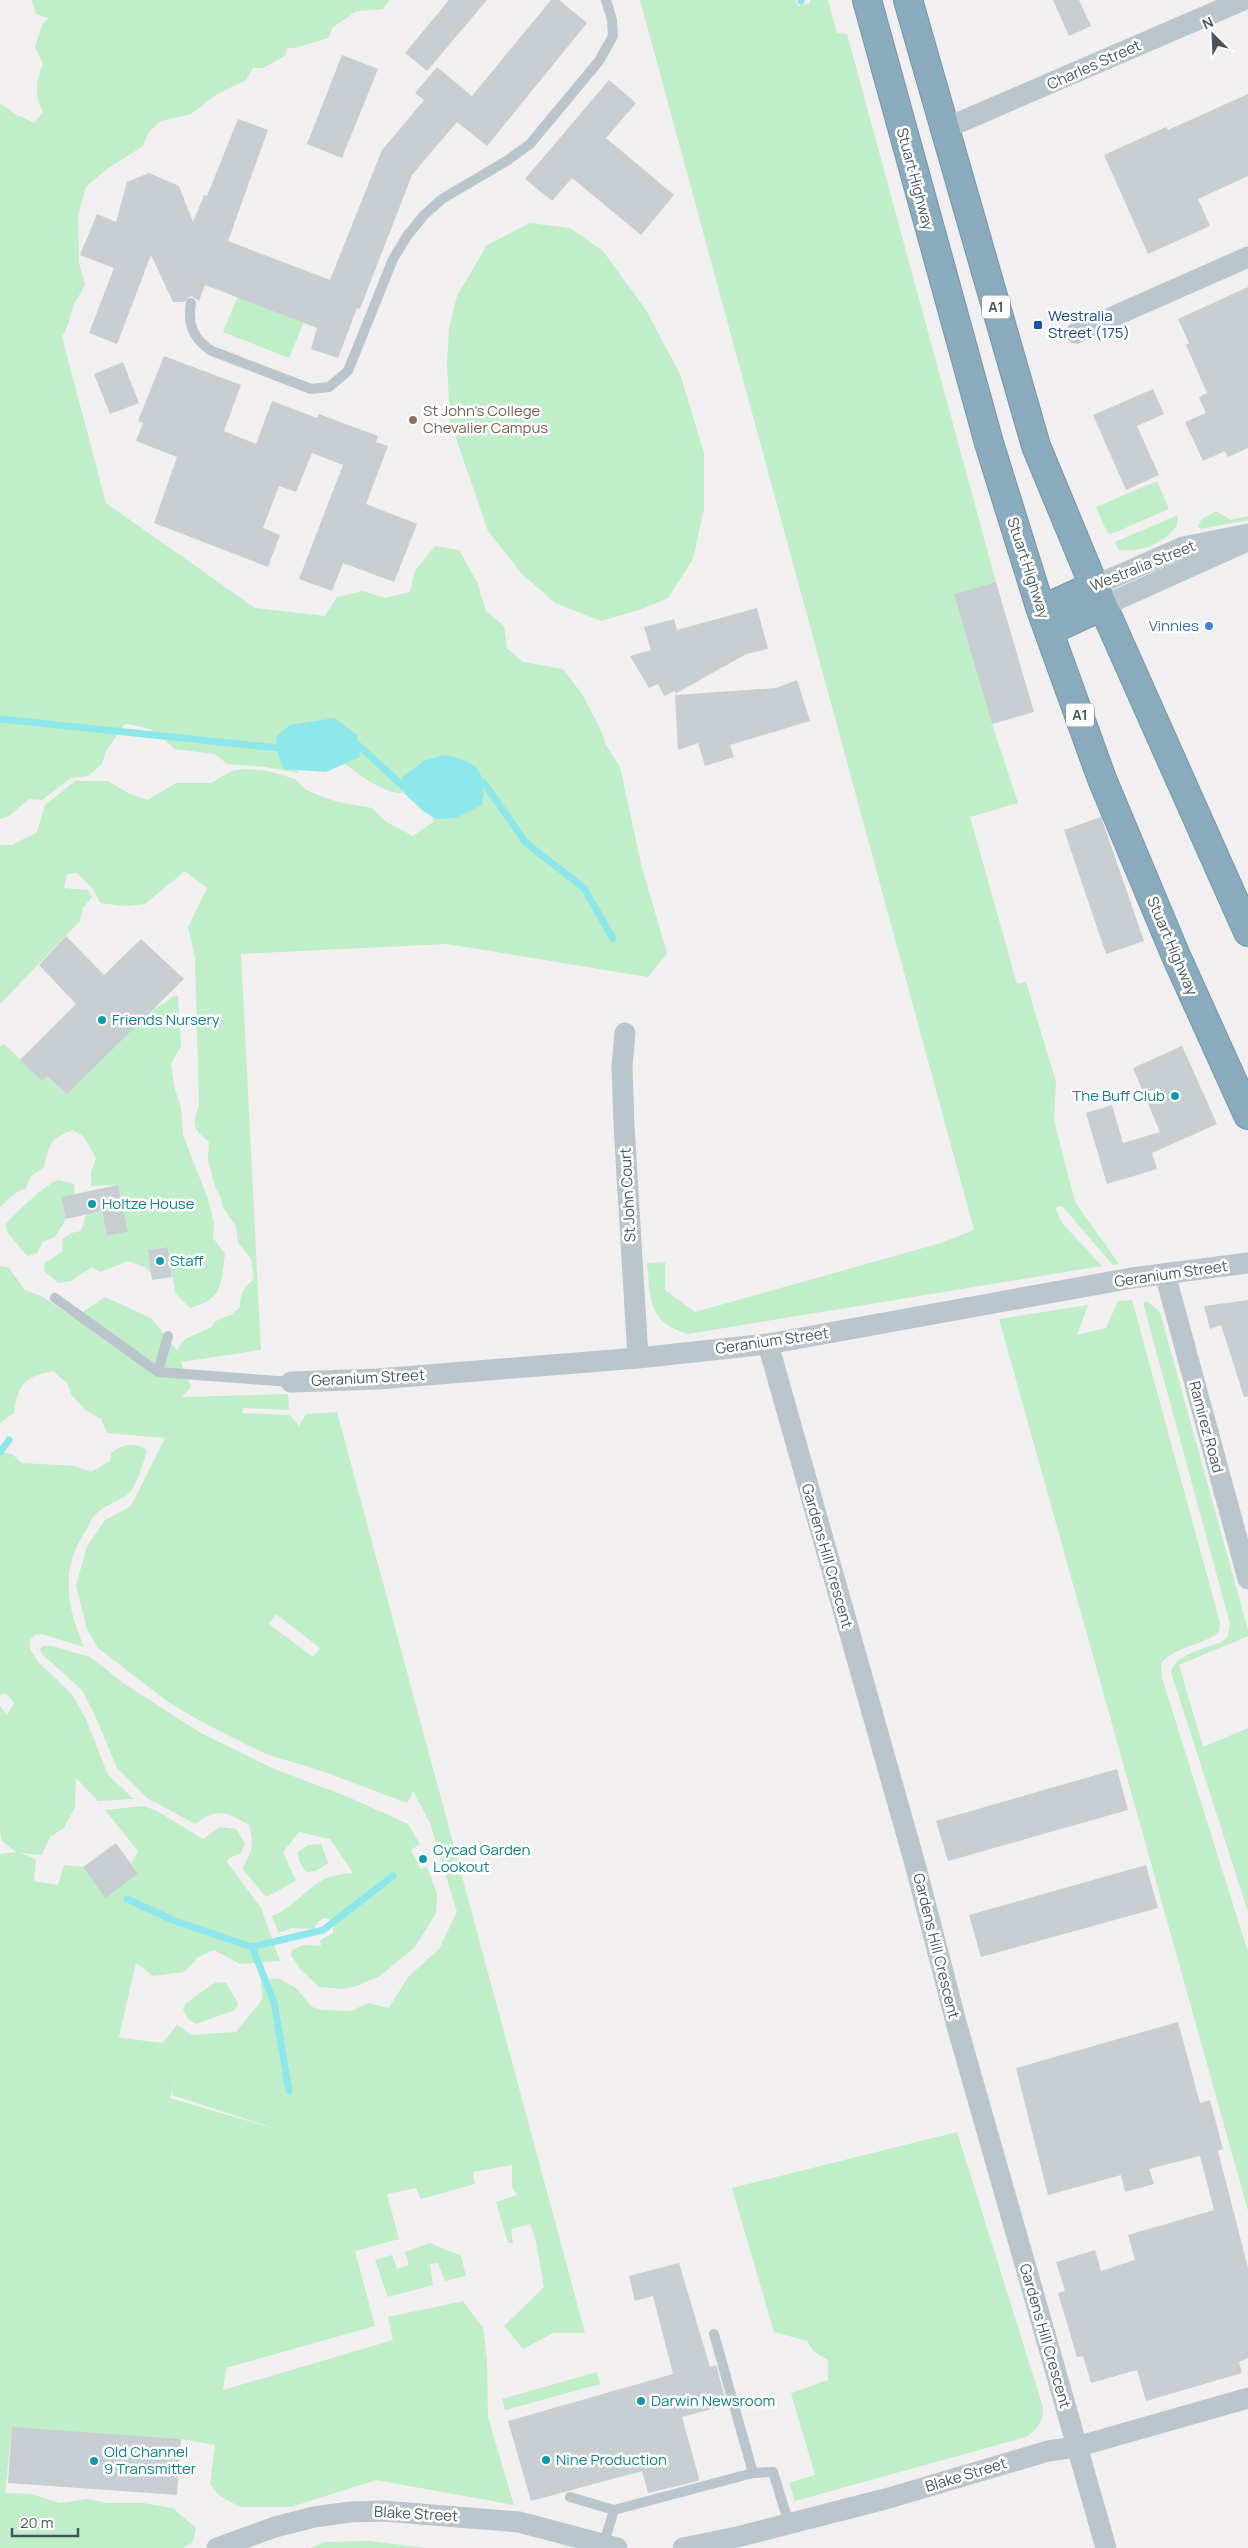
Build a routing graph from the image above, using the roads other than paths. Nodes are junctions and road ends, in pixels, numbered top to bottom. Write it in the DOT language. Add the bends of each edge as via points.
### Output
graph roads {
  1 [pos="606,0"];
  2 [pos="867,0"];
  3 [pos="908,0"];
  4 [pos="1243,0"];
  5 [pos="944,129"];
  6 [pos="906,143"];
  7 [pos="1248,258"];
  8 [pos="191,303"];
  9 [pos="1076,333"];
  10 [pos="1248,534"];
  11 [pos="1248,540"];
  12 [pos="1098,596"];
  13 [pos="1045,620"];
  14 [pos="1248,932"];
  15 [pos="625,1033"];
  16 [pos="1248,1115"];
  17 [pos="1248,1263"];
  18 [pos="1165,1274"];
  19 [pos="55,1298"];
  20 [pos="168,1336"];
  21 [pos="768,1344"];
  22 [pos="638,1358"];
  23 [pos="158,1372"];
  24 [pos="291,1382"];
  25 [pos="1248,1578"];
  26 [pos="714,2334"];
  27 [pos="1248,2398"];
  28 [pos="1076,2447"];
  29 [pos="753,2473"];
  30 [pos="570,2497"];
  31 [pos="614,2510"];
  32 [pos="789,2524"];
  33 [pos="610,2547"];
  34 [pos="217,2548"];
  35 [pos="683,2548"];
  36 [pos="1106,2548"];
  1 -- 8 [label="lane" via="613,29 607,50 530,144 442,199 415,225 393,259 351,365 336,382 323,389 311,389 212,351 192,331 189,318"];
  2 -- 6 [label="highway, Stuart Highway / A1"];
  3 -- 5 [label="highway, A1"];
  4 -- 5 [label="street, Charles Street"];
  5 -- 6 [label="highway"];
  5 -- 12 [label="highway, A1" via="1036,446"];
  6 -- 13 [label="highway, Stuart Highway / A1" via="988,444"];
  7 -- 9 [label="street"];
  10 -- 12 [label="street, Westralia Street" via="1184,547"];
  11 -- 12 [label="street, Westralia Street"];
  12 -- 13 [label="highway, Westralia Street"];
  12 -- 14 [label="highway, A1"];
  13 -- 16 [label="highway, Stuart Highway / A1" via="1102,779 1176,956"];
  15 -- 22 [label="street, St John Court" via="622,1066 624,1125"];
  17 -- 18 [label="street, Geranium Street"];
  18 -- 21 [label="street, Geranium Street"];
  18 -- 25 [label="street, Ramirez Road"];
  19 -- 23 [label="lane"];
  20 -- 23 [label="lane"];
  21 -- 22 [label="street, Geranium Street"];
  21 -- 28 [label="street, Gardens Hill Crescent"];
  22 -- 24 [label="street, Geranium Street" via="378,1379"];
  23 -- 24 [label="lane"];
  26 -- 29 [label="lane"];
  27 -- 28 [label="street, Blake Street"];
  28 -- 32 [label="street, Blake Street" via="1048,2451"];
  28 -- 36 [label="street, Gardens Hill Crescent"];
  29 -- 31 [label="lane"];
  29 -- 32 [label="lane" via="773,2472"];
  30 -- 31 [label="lane"];
  31 -- 33 [label="lane"];
  32 -- 35 [label="street, Blake Street"];
  33 -- 34 [label="street, Blake Street" via="519,2522 383,2511 314,2517"];
}
